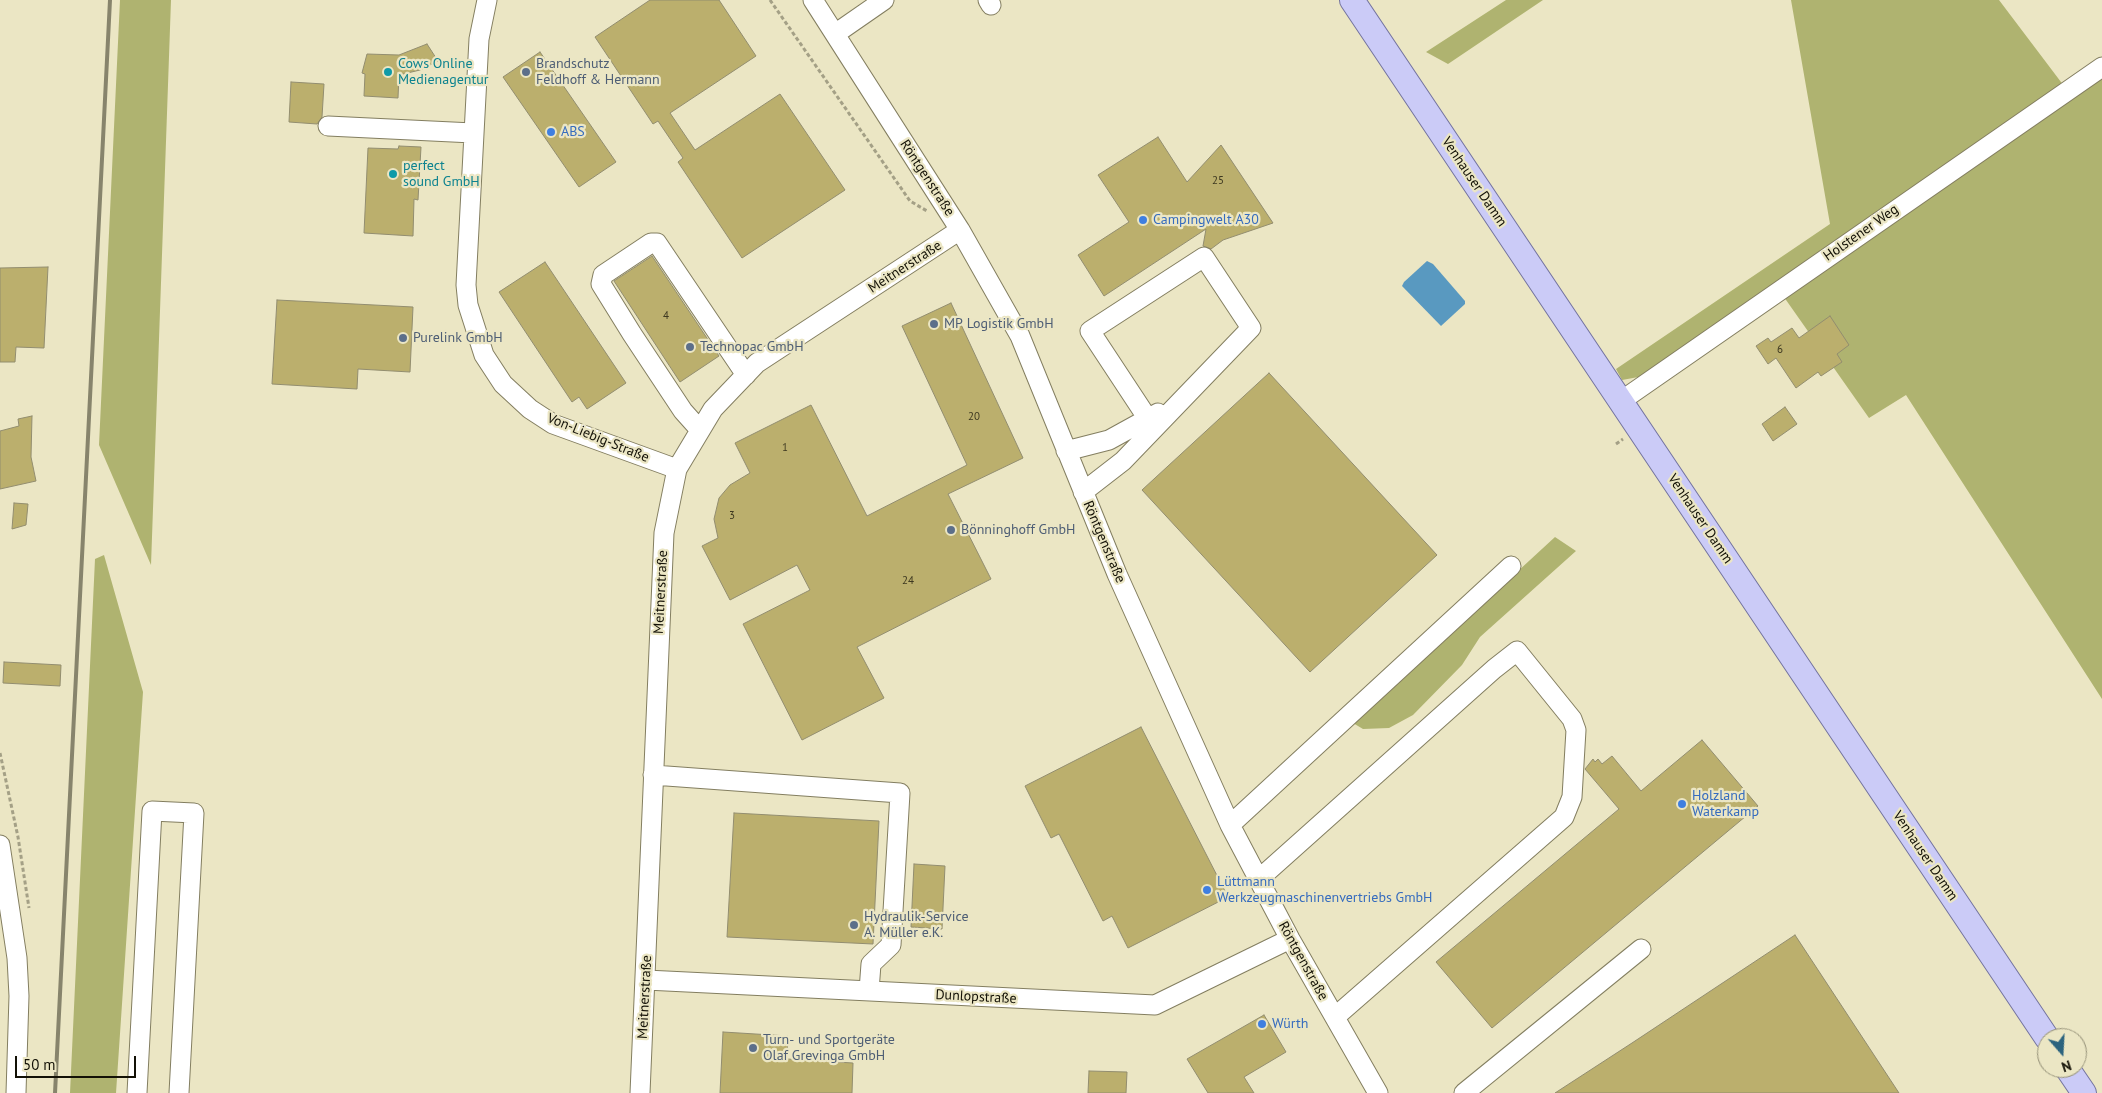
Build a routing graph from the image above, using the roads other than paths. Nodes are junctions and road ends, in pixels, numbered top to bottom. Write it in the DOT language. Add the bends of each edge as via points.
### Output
graph roads {
  1 [pos="487,0"];
  2 [pos="814,0"];
  3 [pos="884,0"];
  4 [pos="1352,0"];
  5 [pos="835,34"];
  6 [pos="2102,67"];
  7 [pos="328,126"];
  8 [pos="473,133"];
  9 [pos="953,235"];
  10 [pos="746,375"];
  11 [pos="1191,392"];
  12 [pos="1621,401"];
  13 [pos="1148,420"];
  14 [pos="700,430"];
  15 [pos="1066,451"];
  16 [pos="677,469"];
  17 [pos="1083,492"];
  18 [pos="1511,566"];
  19 [pos="653,775"];
  20 [pos="1230,825"];
  21 [pos="0,845"];
  22 [pos="1259,879"];
  23 [pos="1290,939"];
  24 [pos="1641,949"];
  25 [pos="646,980"];
  26 [pos="869,991"];
  27 [pos="1335,1018"];
  28 [pos="2040,1028"];
  29 [pos="2074,1078"];
  30 [pos="16,1093"];
  31 [pos="137,1093"];
  32 [pos="179,1093"];
  33 [pos="640,1093"];
  34 [pos="1378,1093"];
  35 [pos="1464,1093"];
  36 [pos="2084,1093"];
  1 -- 8 [label="street, Von-Liebig-Straße" via="479,39"];
  2 -- 5 [label="street, Röntgenstraße"];
  3 -- 5 [label="street"];
  4 -- 12 [label="main road, Venhauser Damm"];
  5 -- 9 [label="street, Röntgenstraße"];
  6 -- 12 [label="street, Holstener Weg"];
  7 -- 8 [label="street"];
  8 -- 16 [label="street, Von-Liebig-Straße" via="466,285 468,305 484,355 503,384 553,424"];
  9 -- 10 [label="street, Meitnerstraße" via="757,363"];
  9 -- 15 [label="street, Röntgenstraße" via="1020,336"];
  10 -- 14 [label="street, Meitnerstraße" via="713,410"];
  10 -- 14 [label="street" via="657,243 651,243 603,274 602,284 632,334 683,411"];
  11 -- 13 [label="street"];
  11 -- 13 [label="street" via="1251,328 1204,257 1090,331"];
  11 -- 17 [label="street" via="1122,462"];
  12 -- 28 [label="main road, Venhauser Damm"];
  13 -- 15 [label="street" via="1109,440"];
  14 -- 16 [label="street, Meitnerstraße"];
  15 -- 17 [label="street, Röntgenstraße"];
  16 -- 19 [label="street, Meitnerstraße" via="664,533"];
  17 -- 20 [label="street, Röntgenstraße" via="1116,574"];
  18 -- 20 [label="street"];
  19 -- 25 [label="street, Meitnerstraße"];
  19 -- 26 [label="street" via="900,792 891,945 871,964"];
  20 -- 22 [label="street, Röntgenstraße"];
  21 -- 30 [label="street" via="17,958"];
  22 -- 23 [label="street, Röntgenstraße"];
  22 -- 27 [label="street" via="1517,651 1572,719 1576,746 1572,797 1564,816"];
  23 -- 26 [label="street, Dunlopstraße" via="1155,1006"];
  23 -- 27 [label="street, Röntgenstraße"];
  24 -- 35 [label="street"];
  25 -- 26 [label="street, Dunlopstraße"];
  25 -- 33 [label="street, Meitnerstraße"];
  27 -- 34 [label="street, Röntgenstraße"];
  29 -- 36 [label="main road"];
  31 -- 32 [label="street" via="152,811 194,813"];
}
